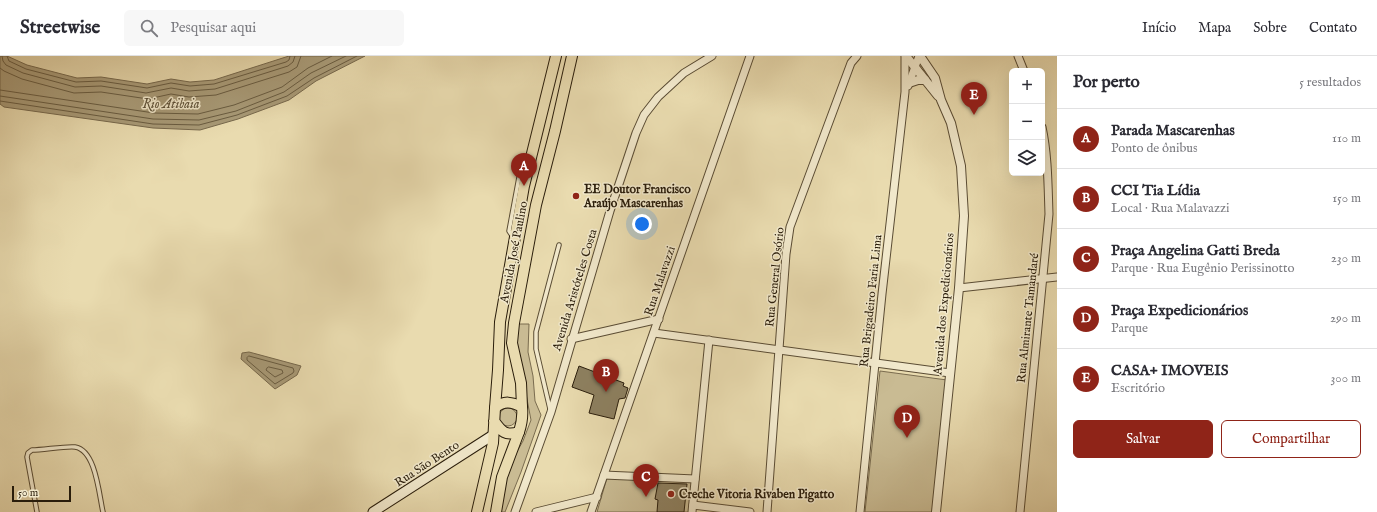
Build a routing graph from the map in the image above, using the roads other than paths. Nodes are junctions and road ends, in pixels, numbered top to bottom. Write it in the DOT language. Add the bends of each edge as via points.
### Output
graph roads {
  1 [pos="556,56"];
  2 [pos="572,56"];
  3 [pos="712,56"];
  4 [pos="750,56"];
  5 [pos="857,56"];
  6 [pos="906,56"];
  7 [pos="919,56"];
  8 [pos="1018,56"];
  9 [pos="916,67"];
  10 [pos="1023,68"];
  11 [pos="925,80"];
  12 [pos="909,83"];
  13 [pos="905,92"];
  14 [pos="941,100"];
  15 [pos="1045,139"];
  16 [pos="559,245"];
  17 [pos="1057,277"];
  18 [pos="1043,279"];
  19 [pos="958,288"];
  20 [pos="659,319"];
  21 [pos="654,333"];
  22 [pos="572,339"];
  23 [pos="709,340"];
  24 [pos="780,350"];
  25 [pos="875,363"];
  26 [pos="950,373"];
  27 [pos="522,407"];
  28 [pos="495,408"];
  29 [pos="550,412"];
  30 [pos="494,421"];
  31 [pos="519,432"];
  32 [pos="505,433"];
  33 [pos="493,435"];
  34 [pos="604,475"];
  35 [pos="695,479"];
  36 [pos="597,497"];
  37 [pos="693,508"];
  38 [pos="37,512"];
  39 [pos="103,512"];
  40 [pos="373,512"];
  41 [pos="477,512"];
  42 [pos="496,512"];
  43 [pos="515,512"];
  44 [pos="536,512"];
  45 [pos="591,512"];
  46 [pos="750,512"];
  47 [pos="767,512"];
  48 [pos="860,512"];
  49 [pos="936,512"];
  50 [pos="1020,512"];
  1 -- 28 [label="main road, Avenida José Paulino" via="529,167 500,322"];
  2 -- 27 [label="main road, Avenida José Paulino" via="536,205 516,312 512,343 521,383"];
  3 -- 22 [label="street, Avenida Aristóteles Costa" via="684,73 658,97 644,115 610,211"];
  4 -- 20 [label="street, Rua Malavazzi"];
  5 -- 24 [label="street, Rua General Osório" via="851,63 790,227"];
  6 -- 9 [label="street, Avenida dos Expedicionários"];
  6 -- 13 [label="street, Rua Brigadeiro Faria Lima"];
  7 -- 9 [label="street, Rua Brigadeiro Faria Lima"];
  7 -- 14 [label="street, Avenida dos Expedicionários" via="935,78"];
  8 -- 10 [label="street"];
  9 -- 11 [label="street, Avenida dos Expedicionários"];
  9 -- 12 [label="street, Rua Brigadeiro Faria Lima"];
  11 -- 12 [label="street"];
  11 -- 14 [label="street, Avenida dos Expedicionários"];
  12 -- 13 [label="street, Rua Brigadeiro Faria Lima"];
  13 -- 25 [label="street, Rua Brigadeiro Faria Lima"];
  14 -- 19 [label="street, Avenida dos Expedicionários" via="951,123 961,166 964,216"];
  15 -- 18 [label="street, Rua Almirante Tamandaré" via="1049,214"];
  16 -- 29 [label="lane" via="536,332 536,349"];
  17 -- 18 [label="street"];
  18 -- 19 [label="street"];
  18 -- 50 [label="street, Rua Almirante Tamandaré"];
  19 -- 26 [label="street, Avenida dos Expedicionários"];
  20 -- 21 [label="street, Rua Malavazzi"];
  20 -- 22 [label="street"];
  21 -- 23 [label="street"];
  21 -- 34 [label="street, Rua Malavazzi"];
  22 -- 29 [label="street, Avenida Aristóteles Costa"];
  23 -- 24 [label="street"];
  23 -- 35 [label="street"];
  24 -- 25 [label="street"];
  24 -- 47 [label="street, Rua General Osório"];
  25 -- 26 [label="street"];
  25 -- 48 [label="street, Rua Brigadeiro Faria Lima"];
  26 -- 49 [label="street, Avenida dos Expedicionários"];
  27 -- 28 [label="main road" via="504,402"];
  27 -- 31 [label="main road"];
  28 -- 30 [label="main road"];
  29 -- 43 [label="street, Avenida Aristóteles Costa"];
  30 -- 32 [label="main road"];
  30 -- 33 [label="main road"];
  31 -- 32 [label="main road"];
  31 -- 42 [label="main road" via="502,477"];
  32 -- 33 [label="main road"];
  33 -- 40 [label="main road, Rua São Bento"];
  33 -- 41 [label="main road"];
  34 -- 35 [label="street"];
  34 -- 36 [label="street, Rua Malavazzi"];
  35 -- 37 [label="street"];
  36 -- 44 [label="street"];
  36 -- 45 [label="street, Rua Malavazzi"];
  37 -- 46 [label="street"];
  38 -- 39 [label="lane" via="28,453 32,450 76,447 84,450 90,458"];
}
